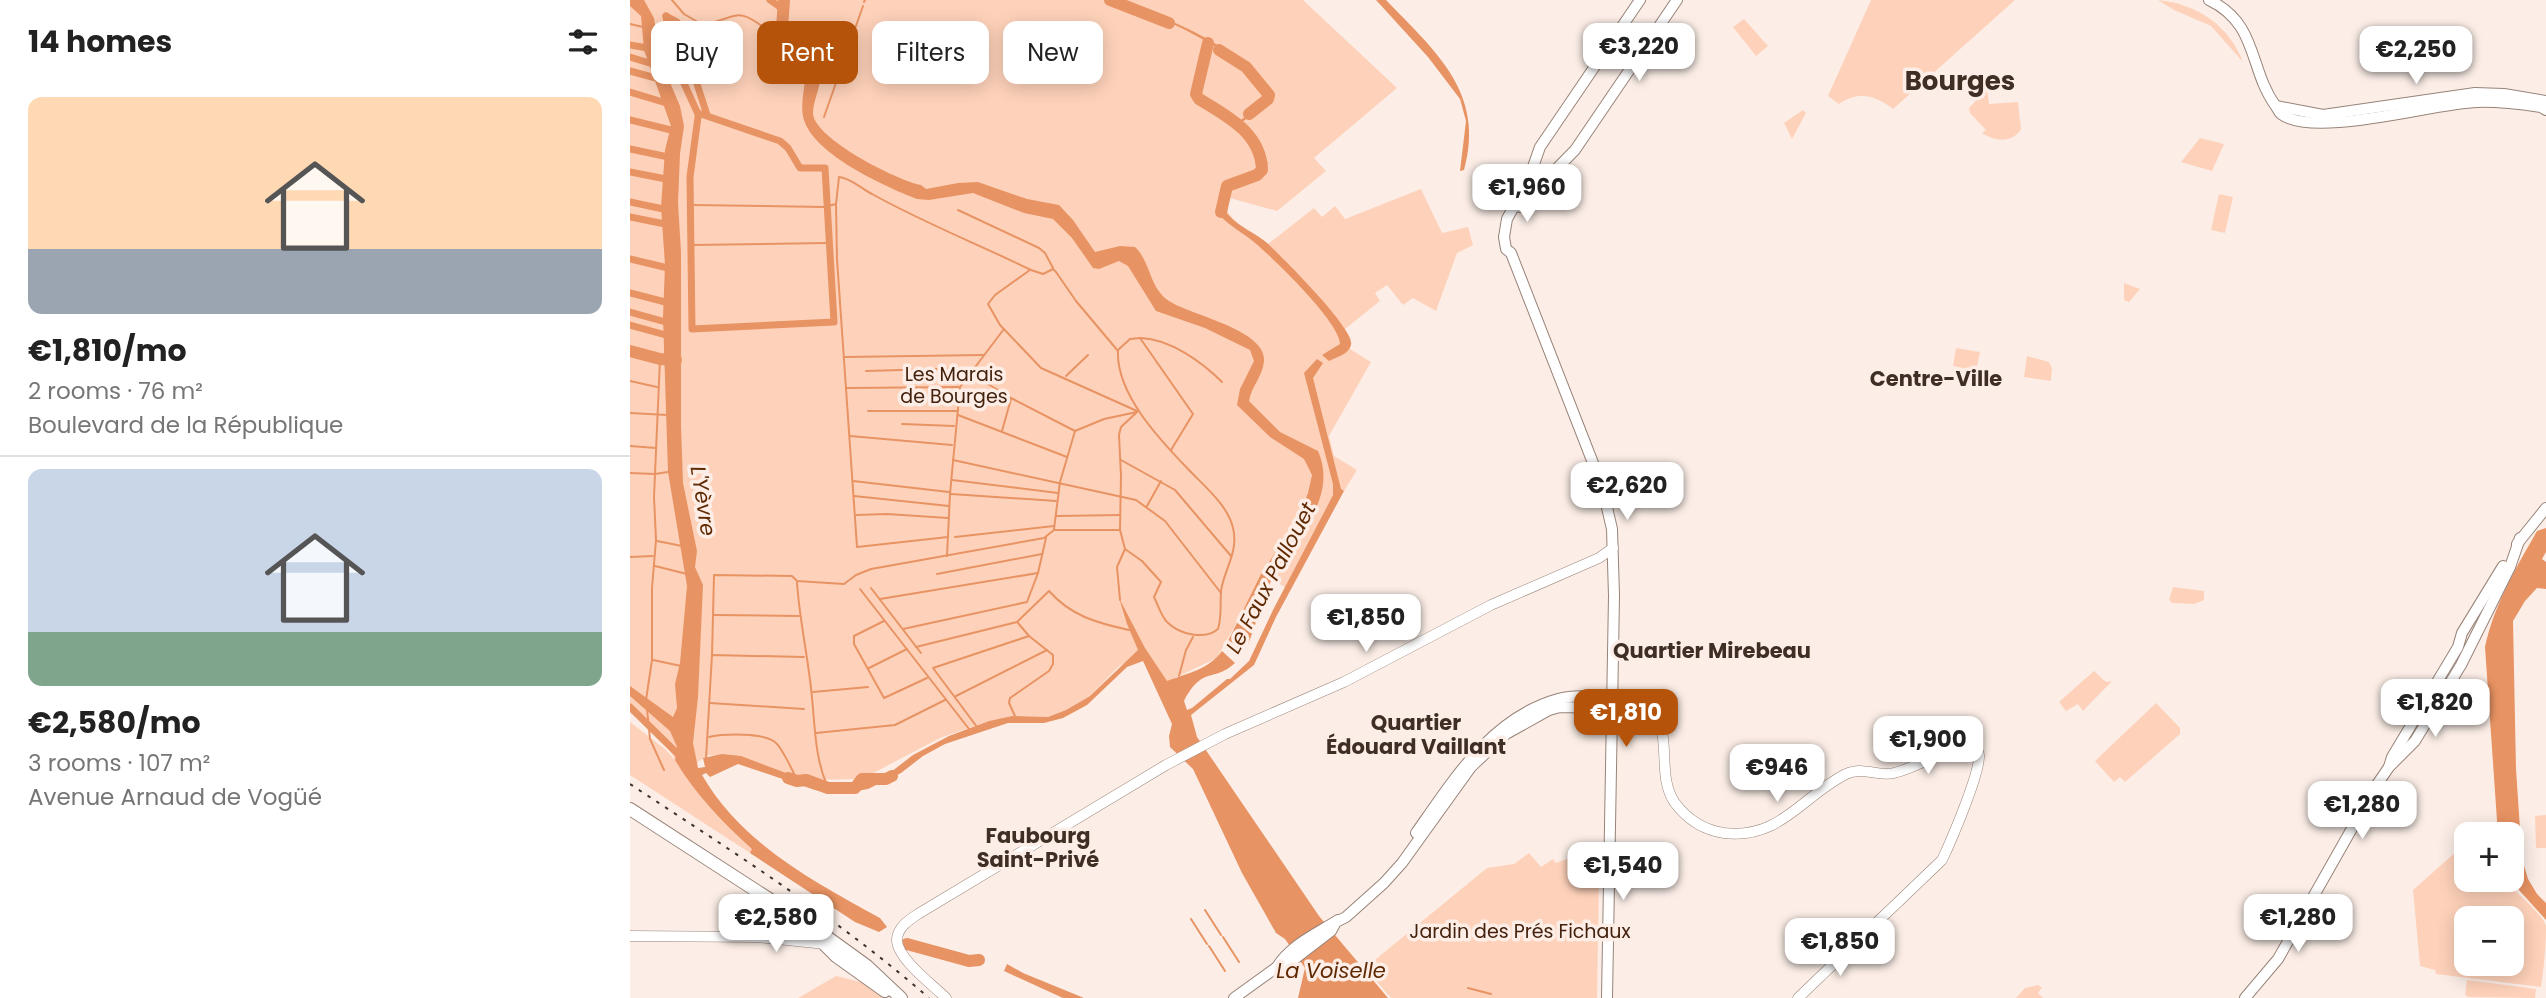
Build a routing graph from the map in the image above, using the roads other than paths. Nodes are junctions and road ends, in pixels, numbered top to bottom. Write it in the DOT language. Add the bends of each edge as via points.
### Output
graph roads {
  1 [pos="1640,0"];
  2 [pos="1677,0"];
  3 [pos="2208,0"];
  4 [pos="2546,101"];
  5 [pos="2276,106"];
  6 [pos="2546,110"];
  7 [pos="1539,157"];
  8 [pos="1559,168"];
  9 [pos="1511,253"];
  10 [pos="2546,508"];
  11 [pos="1613,548"];
  12 [pos="1612,705"];
  13 [pos="630,809"];
  14 [pos="803,921"];
  15 [pos="630,936"];
  16 [pos="807,943"];
  17 [pos="821,943"];
  18 [pos="836,957"];
  19 [pos="893,992"];
  20 [pos="901,998"];
  21 [pos="946,998"];
  22 [pos="1234,998"];
  23 [pos="1607,998"];
  24 [pos="1798,998"];
  25 [pos="2245,998"];
  1 -- 7 [label="main road" via="1548,133"];
  2 -- 8 [label="main road"];
  3 -- 5 [label="main road" via="2224,9 2250,43"];
  4 -- 5 [label="main road" via="2475,93 2323,116"];
  5 -- 6 [label="main road" via="2290,118 2323,124 2476,102"];
  7 -- 8 [label="main road"];
  7 -- 9 [label="main road" via="1507,219 1504,237"];
  8 -- 9 [label="main road" via="1514,214"];
  9 -- 11 [label="main road" via="1602,486"];
  10 -- 25 [label="main road" via="2520,538 2461,665 2415,741 2401,750 2389,767 2278,959"];
  11 -- 12 [label="main road"];
  11 -- 21 [label="street" via="1179,758 905,923 897,939 899,949"];
  12 -- 22 [label="main road" via="1549,710 1506,734 1471,768 1398,868 1361,905 1288,964"];
  12 -- 23 [label="main road"];
  12 -- 24 [label="street" via="1656,715 1662,725 1667,789 1684,815 1704,828 1741,835 1758,832 1794,812 1845,775 1864,770 1891,774 1973,740 1978,765 1942,860"];
  13 -- 14 [label="main road"];
  14 -- 17 [label="main road"];
  14 -- 19 [label="main road" via="844,948"];
  15 -- 16 [label="street" via="749,936"];
  16 -- 17 [label="street"];
  16 -- 18 [label="street"];
  17 -- 18 [label="main road"];
  17 -- 19 [label="street" via="840,949"];
  18 -- 19 [label="main road"];
  19 -- 20 [label="main road"];
}
